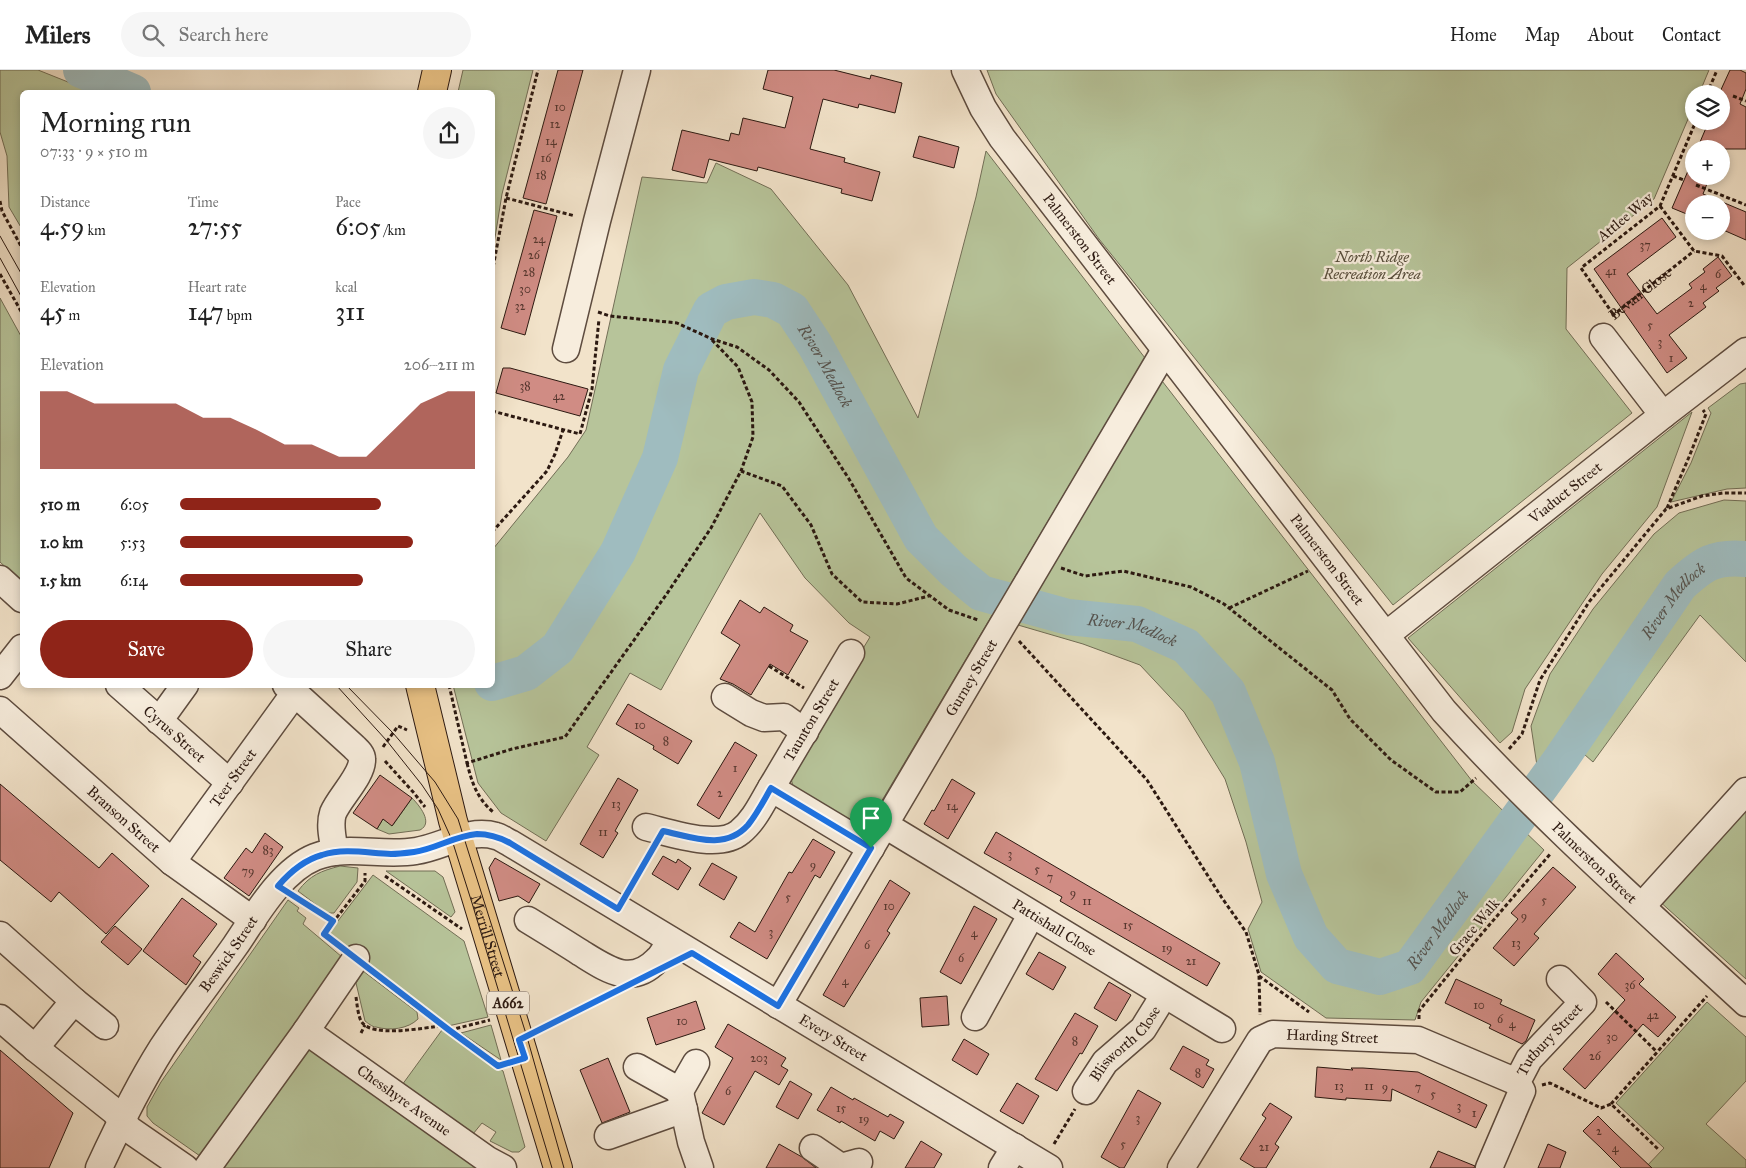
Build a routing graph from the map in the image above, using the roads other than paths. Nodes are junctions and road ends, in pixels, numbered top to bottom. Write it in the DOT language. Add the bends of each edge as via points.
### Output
graph roads {
  1 [pos="437,70"];
  2 [pos="637,70"];
  3 [pos="965,70"];
  4 [pos="432,90"];
  5 [pos="1608,325"];
  6 [pos="566,348"];
  7 [pos="1165,350"];
  8 [pos="1746,352"];
  9 [pos="1664,415"];
  10 [pos="0,579"];
  11 [pos="20,597"];
  12 [pos="1386,635"];
  13 [pos="20,651"];
  14 [pos="851,653"];
  15 [pos="0,676"];
  16 [pos="122,688"];
  17 [pos="183,688"];
  18 [pos="290,689"];
  19 [pos="422,693"];
  20 [pos="725,698"];
  21 [pos="0,710"];
  22 [pos="159,721"];
  23 [pos="805,732"];
  24 [pos="230,783"];
  25 [pos="771,788"];
  26 [pos="1746,792"];
  27 [pos="885,826"];
  28 [pos="655,829"];
  29 [pos="458,837"];
  30 [pos="871,848"];
  31 [pos="335,852"];
  32 [pos="365,852"];
  33 [pos="172,862"];
  34 [pos="1642,906"];
  35 [pos="1030,915"];
  36 [pos="253,920"];
  37 [pos="528,920"];
  38 [pos="0,935"];
  39 [pos="670,940"];
  40 [pos="356,958"];
  41 [pos="1560,979"];
  42 [pos="1164,995"];
  43 [pos="74,1000"];
  44 [pos="1746,1003"];
  45 [pos="778,1006"];
  46 [pos="975,1017"];
  47 [pos="0,1018"];
  48 [pos="105,1026"];
  49 [pos="1222,1029"];
  50 [pos="306,1031"];
  51 [pos="35,1048"];
  52 [pos="696,1063"];
  53 [pos="637,1067"];
  54 [pos="1520,1086"];
  55 [pos="1086,1091"];
  56 [pos="682,1100"];
  57 [pos="121,1120"];
  58 [pos="608,1136"];
  59 [pos="813,1148"];
  60 [pos="1008,1158"];
  61 [pos="171,1164"];
  62 [pos="847,1166"];
  63 [pos="1046,1166"];
  64 [pos="99,1168"];
  65 [pos="206,1168"];
  66 [pos="503,1168"];
  67 [pos="558,1168"];
  68 [pos="700,1168"];
  69 [pos="1181,1168"];
  70 [pos="1489,1168"];
  1 -- 4 [label="main road"];
  2 -- 6 [label="street"];
  3 -- 7 [label="street, Palmerston Street" via="982,108 1002,138"];
  5 -- 9 [label="street, Bevan Close"];
  7 -- 12 [label="street, Palmerston Street"];
  7 -- 27 [label="street, Gurney Street" via="1025,588 998,628"];
  8 -- 9 [label="street, Viaduct Street"];
  9 -- 12 [label="street, Viaduct Street"];
  10 -- 11 [label="street"];
  12 -- 34 [label="street, Palmerston Street" via="1444,711 1514,786"];
  13 -- 15 [label="street"];
  14 -- 23 [label="street, Taunton Street"];
  16 -- 22 [label="street, Cyrus Street"];
  17 -- 22 [label="street"];
  18 -- 24 [label="street, Teer Street"];
  18 -- 31 [label="street" via="360,753 374,755 333,812"];
  19 -- 29 [label="main road, Merrill Street / A662"];
  20 -- 23 [label="street" via="764,718 784,718"];
  21 -- 33 [label="street, Branson Street"];
  22 -- 24 [label="street, Cyrus Street"];
  23 -- 25 [label="street, Taunton Street"];
  24 -- 33 [label="street, Teer Street"];
  25 -- 28 [label="street, Taunton Street" via="749,824 732,837 714,841"];
  25 -- 30 [label="street"];
  26 -- 34 [label="street"];
  27 -- 30 [label="street, Gurney Street"];
  27 -- 35 [label="street, Pattishall Close"];
  29 -- 32 [label="street, Every Street" via="416,852"];
  29 -- 39 [label="street, Every Street" via="496,836"];
  29 -- 67 [label="main road, Merrill Street / A662"];
  30 -- 45 [label="street, Gurney Street"];
  31 -- 32 [label="street, Beswick Street"];
  31 -- 36 [label="street, Beswick Street" via="313,858 289,874"];
  33 -- 36 [label="street, Branson Street"];
  34 -- 44 [label="street, Palmerston Street"];
  35 -- 42 [label="street, Pattishall Close"];
  35 -- 46 [label="street"];
  36 -- 57 [label="street, Beswick Street" via="162,1048"];
  37 -- 39 [label="street" via="601,965 624,974 648,968 659,959"];
  38 -- 43 [label="street"];
  39 -- 45 [label="street, Every Street"];
  40 -- 50 [label="street"];
  41 -- 54 [label="street, Tutbury Street" via="1583,1002 1530,1059"];
  42 -- 49 [label="street, Pattishall Close"];
  42 -- 55 [label="street, Blisworth Close" via="1143,1029 1105,1062"];
  43 -- 48 [label="street"];
  43 -- 51 [label="street"];
  45 -- 60 [label="street, Every Street"];
  47 -- 51 [label="street"];
  50 -- 65 [label="street"];
  50 -- 66 [label="street, Chesshyre Avenue"];
  51 -- 57 [label="street"];
  52 -- 56 [label="street"];
  53 -- 56 [label="street"];
  54 -- 69 [label="street, Harding Street" via="1418,1040 1273,1034 1260,1040"];
  54 -- 70 [label="street, Tutbury Street"];
  56 -- 58 [label="street"];
  56 -- 68 [label="street"];
  57 -- 61 [label="street"];
  57 -- 64 [label="street, Beswick Street"];
  59 -- 62 [label="street"];
  60 -- 63 [label="street, Every Street"];
}
